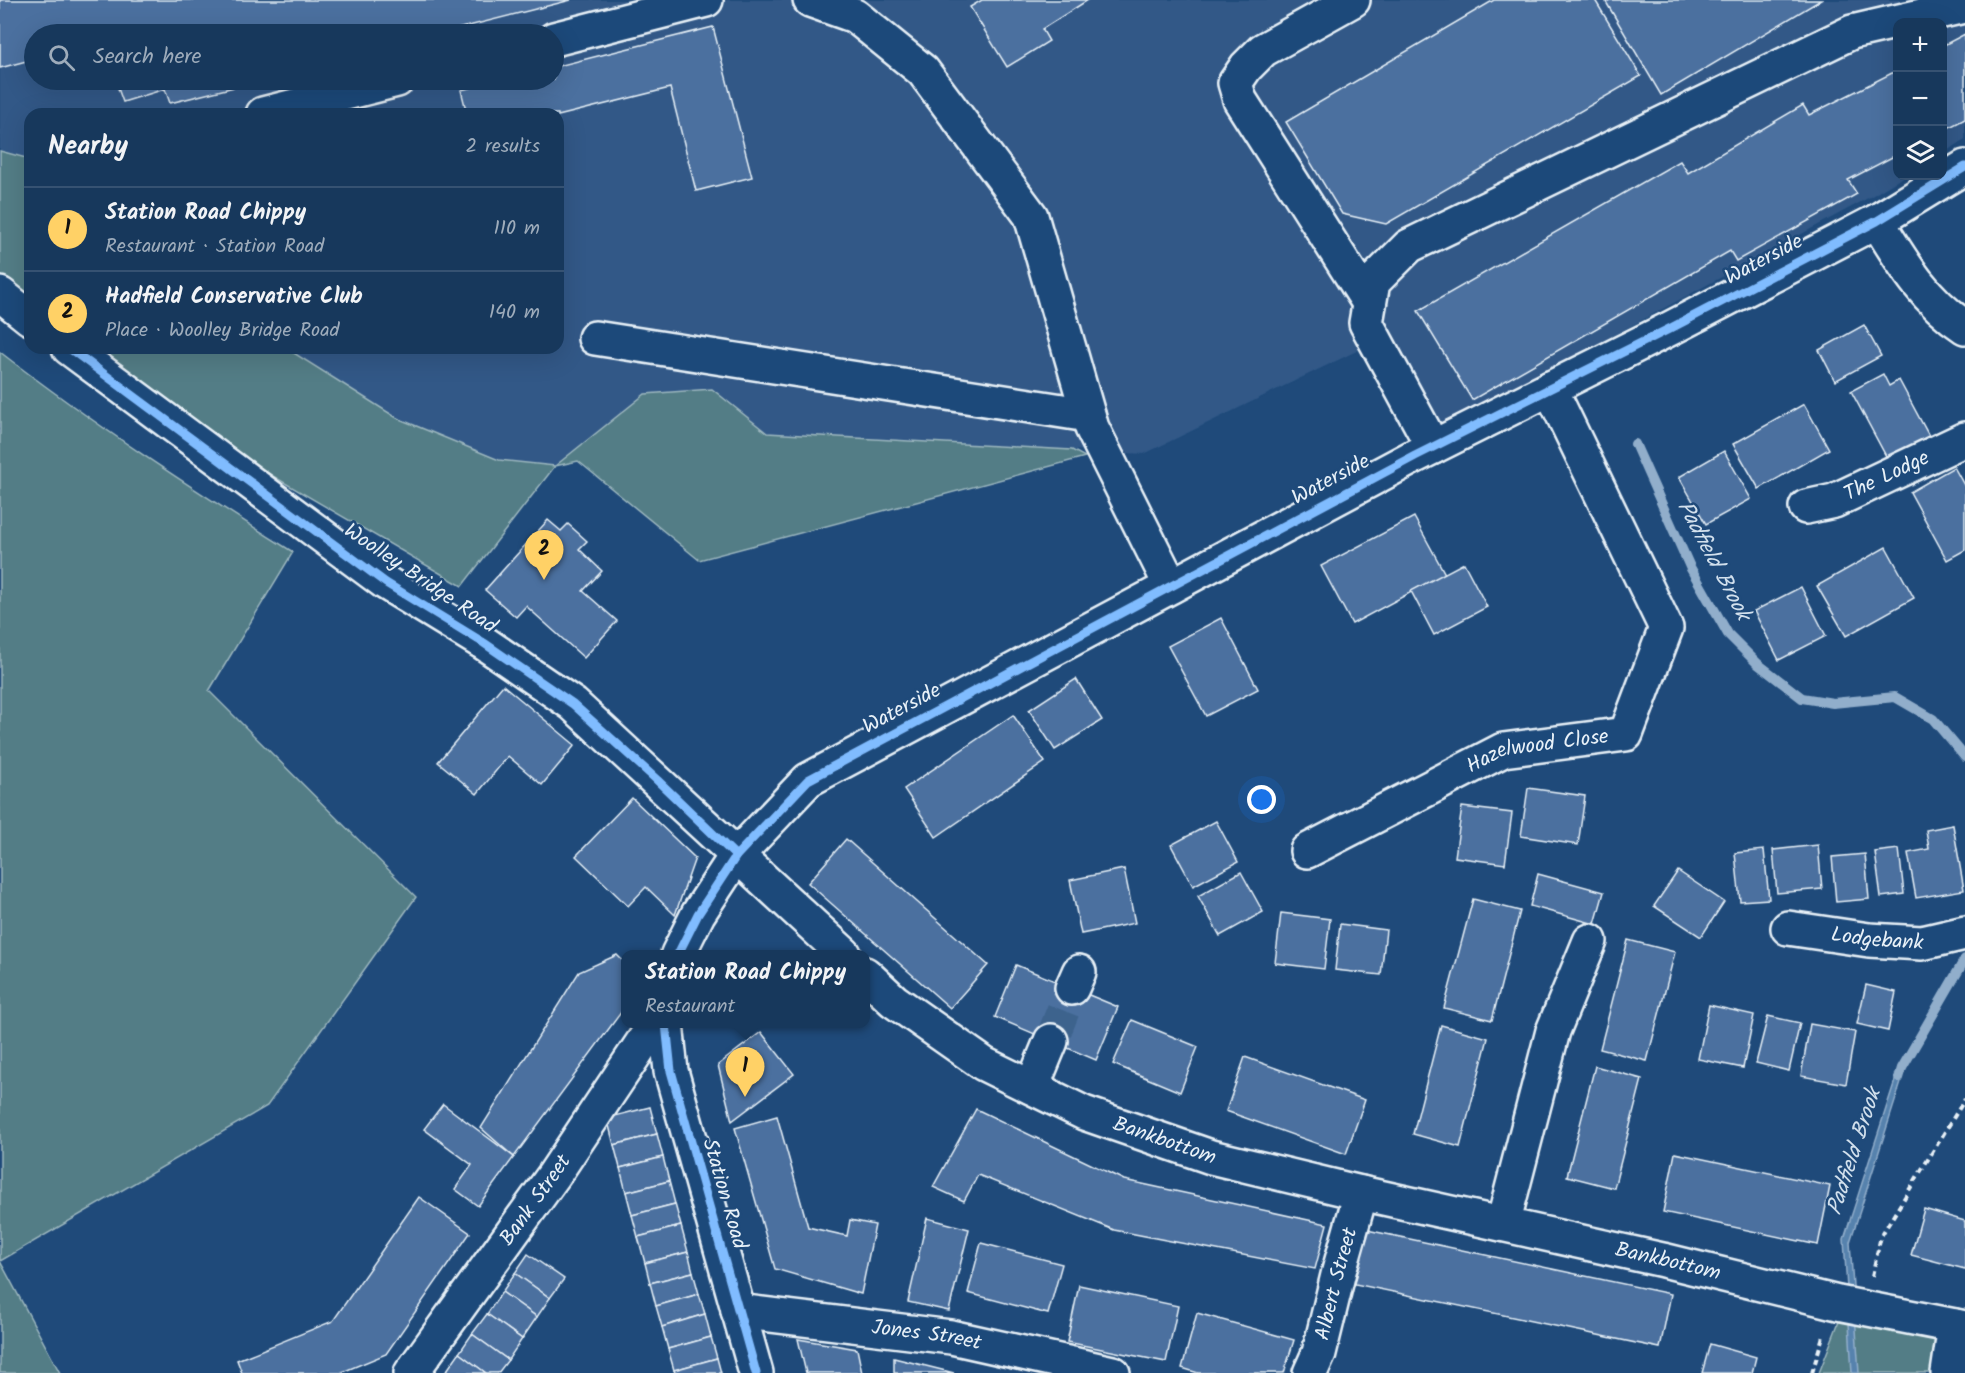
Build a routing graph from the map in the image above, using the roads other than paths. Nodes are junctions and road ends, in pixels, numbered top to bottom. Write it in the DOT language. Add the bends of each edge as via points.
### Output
graph roads {
  1 [pos="706,0"];
  2 [pos="810,0"];
  3 [pos="1353,0"];
  4 [pos="1965,4"];
  5 [pos="853,8"];
  6 [pos="564,36"];
  7 [pos="358,90"];
  8 [pos="287,108"];
  9 [pos="1965,167"];
  10 [pos="1877,220"];
  11 [pos="0,294"];
  12 [pos="1369,303"];
  13 [pos="24,313"];
  14 [pos="1965,327"];
  15 [pos="595,338"];
  16 [pos="77,354"];
  17 [pos="1550,388"];
  18 [pos="1088,415"];
  19 [pos="1965,439"];
  20 [pos="1433,447"];
  21 [pos="1806,507"];
  22 [pos="1171,586"];
  23 [pos="1307,851"];
  24 [pos="736,856"];
  25 [pos="1788,928"];
  26 [pos="1965,933"];
  27 [pos="1590,941"];
  28 [pos="680,950"];
  29 [pos="840,950"];
  30 [pos="870,979"];
  31 [pos="652,1028"];
  32 [pos="667,1028"];
  33 [pos="1051,1041"];
  34 [pos="1032,1088"];
  35 [pos="1361,1193"];
  36 [pos="1503,1224"];
  37 [pos="738,1311"];
  38 [pos="1960,1327"];
  39 [pos="411,1373"];
  40 [pos="756,1373"];
  41 [pos="1113,1373"];
  42 [pos="1310,1373"];
  43 [pos="1948,1373"];
  1 -- 6 [label="street"];
  2 -- 5 [label="street"];
  3 -- 12 [label="street" via="1263,50 1235,83 1240,100"];
  4 -- 12 [label="street" via="1852,32 1409,246 1372,282"];
  5 -- 18 [label="street" via="923,71 1031,216"];
  7 -- 8 [label="street"];
  9 -- 10 [label="street, Waterside"];
  10 -- 14 [label="street" via="1911,276 1946,315"];
  10 -- 17 [label="street, Waterside"];
  11 -- 13 [label="street"];
  12 -- 20 [label="street" via="1366,323"];
  15 -- 18 [label="street"];
  16 -- 24 [label="street, Woolley Bridge Road" via="386,583 573,704"];
  17 -- 20 [label="street, Waterside"];
  17 -- 23 [label="street, Hazelwood Close" via="1666,628 1626,734 1503,750"];
  18 -- 22 [label="street"];
  19 -- 21 [label="street, The Lodge" via="1834,501"];
  20 -- 22 [label="street, Waterside"];
  22 -- 24 [label="street, Waterside" via="808,780"];
  24 -- 28 [label="street"];
  24 -- 29 [label="street"];
  25 -- 26 [label="street, Lodgebank" via="1922,943"];
  27 -- 36 [label="street" via="1553,1031"];
  30 -- 34 [label="street, Bankbottom" via="894,1001 984,1064"];
  31 -- 39 [label="street, Bank Street" via="554,1175"];
  32 -- 37 [label="street, Station Road" via="671,1071"];
  33 -- 34 [label="street"];
  34 -- 35 [label="street, Bankbottom" via="1084,1113 1211,1157"];
  35 -- 36 [label="street, Bankbottom"];
  35 -- 42 [label="street, Albert Street" via="1319,1353"];
  36 -- 38 [label="street, Bankbottom"];
  37 -- 40 [label="street, Station Road"];
  37 -- 41 [label="street, Jones Street" via="951,1337"];
  38 -- 43 [label="street"];
}
